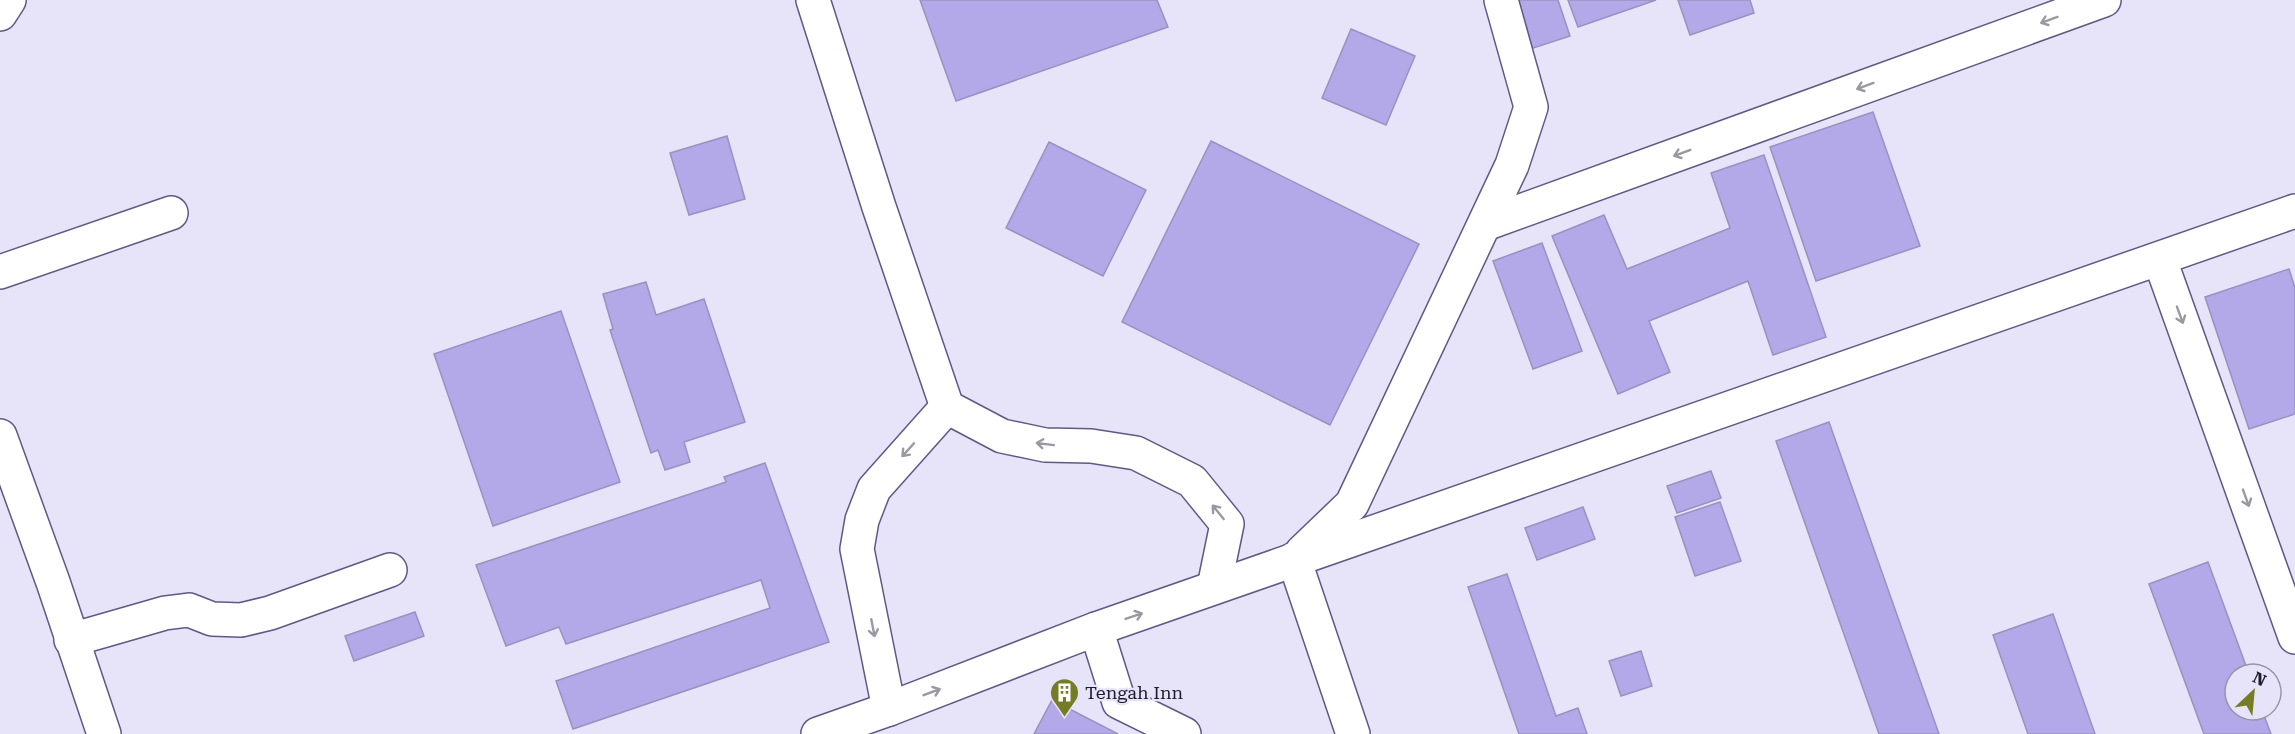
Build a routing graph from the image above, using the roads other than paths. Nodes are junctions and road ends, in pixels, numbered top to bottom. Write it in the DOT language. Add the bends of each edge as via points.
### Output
graph roads {
  1 [pos="9,0"];
  2 [pos="813,0"];
  3 [pos="1501,0"];
  4 [pos="2104,0"];
  5 [pos="0,14"];
  6 [pos="2295,211"];
  7 [pos="171,213"];
  8 [pos="1485,224"];
  9 [pos="2160,260"];
  10 [pos="0,272"];
  11 [pos="947,406"];
  12 [pos="0,436"];
  13 [pos="1294,559"];
  14 [pos="390,570"];
  15 [pos="1214,587"];
  16 [pos="1096,629"];
  17 [pos="2295,637"];
  18 [pos="72,640"];
  19 [pos="889,709"];
  20 [pos="104,734"];
  21 [pos="818,734"];
  22 [pos="1184,734"];
  23 [pos="1353,734"];
  1 -- 5 [label="lane"];
  2 -- 11 [label="lane"];
  3 -- 8 [label="lane" via="1531,107 1512,165"];
  4 -- 8 [label="lane, one-way"];
  6 -- 9 [label="lane"];
  7 -- 10 [label="lane"];
  8 -- 13 [label="lane" via="1352,504"];
  9 -- 13 [label="lane"];
  9 -- 17 [label="lane, one-way"];
  15 -- 11 [label="lane, one-way" via="1227,524 1192,481 1136,453 1002,436"];
  11 -- 19 [label="lane, one-way" via="874,489 862,520 857,549"];
  12 -- 18 [label="lane"];
  13 -- 15 [label="lane"];
  13 -- 23 [label="lane"];
  14 -- 18 [label="lane" via="241,620 212,619 189,610 165,613"];
  16 -- 15 [label="lane, one-way"];
  19 -- 16 [label="lane, one-way"];
  16 -- 22 [label="lane" via="1119,702"];
  18 -- 20 [label="lane"];
  19 -- 21 [label="lane"];
}
